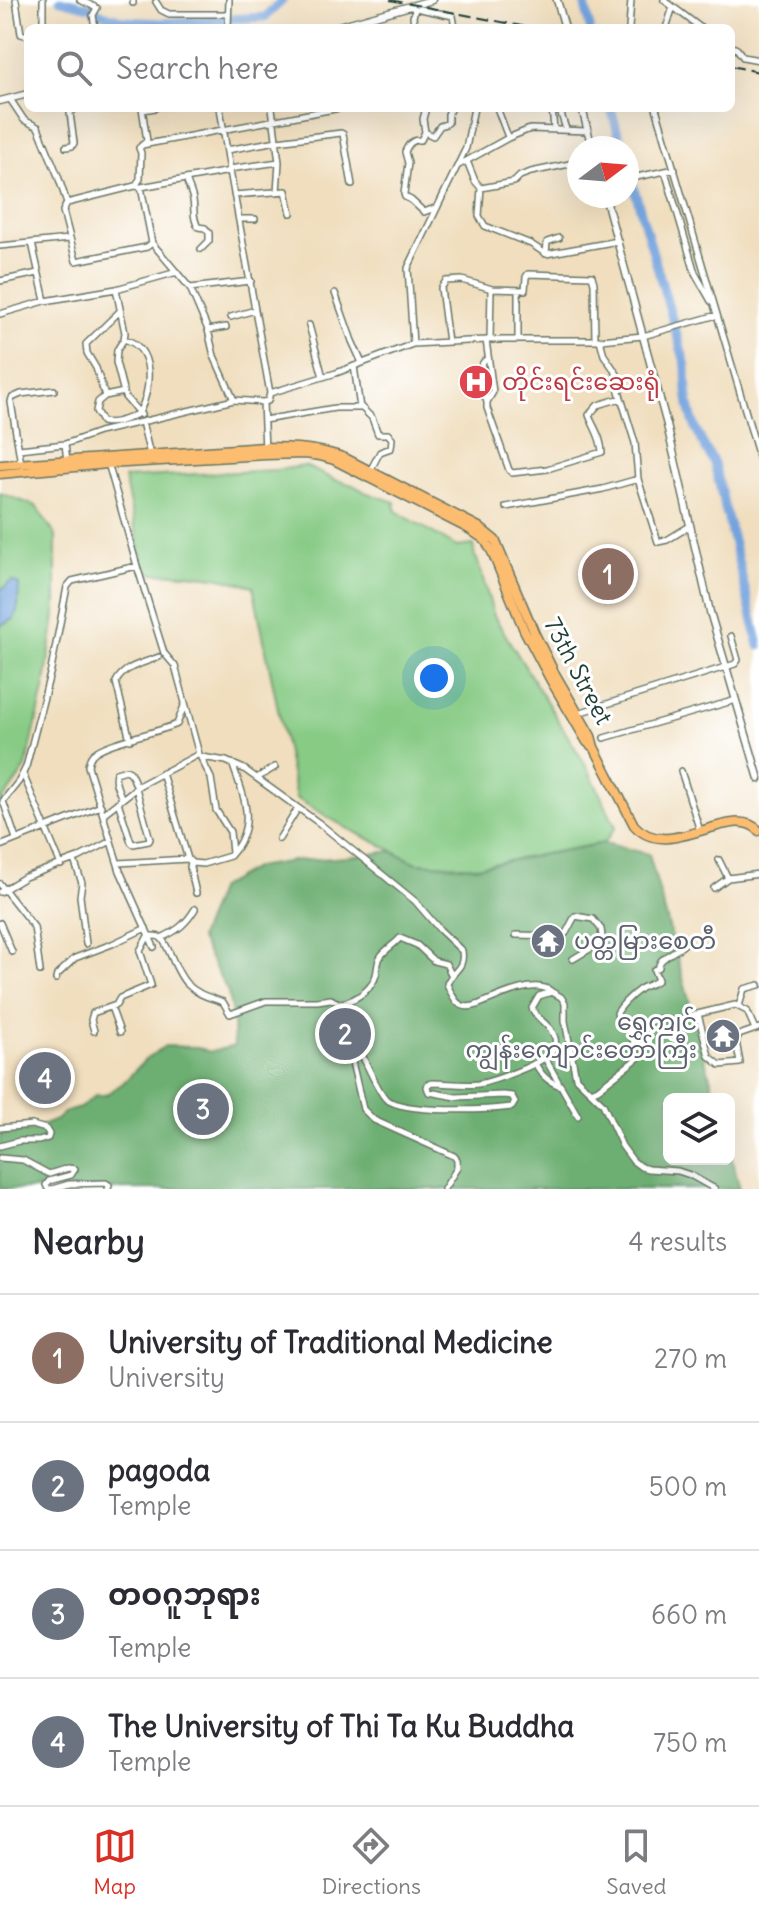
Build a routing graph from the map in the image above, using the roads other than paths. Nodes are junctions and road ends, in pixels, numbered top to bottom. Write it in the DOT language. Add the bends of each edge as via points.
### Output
graph roads {
  1 [pos="16,0"];
  2 [pos="42,0"];
  3 [pos="80,0"];
  4 [pos="229,0"];
  5 [pos="432,0"];
  6 [pos="557,0"];
  7 [pos="631,0"];
  8 [pos="664,0"];
  9 [pos="156,2"];
  10 [pos="97,7"];
  11 [pos="412,7"];
  12 [pos="673,7"];
  13 [pos="228,16"];
  14 [pos="43,24"];
  15 [pos="228,24"];
  16 [pos="346,24"];
  17 [pos="414,24"];
  18 [pos="454,24"];
  19 [pos="564,24"];
  20 [pos="629,24"];
  21 [pos="667,24"];
  22 [pos="693,24"];
  23 [pos="24,36"];
  24 [pos="735,48"];
  25 [pos="759,60"];
  26 [pos="24,95"];
  27 [pos="10,99"];
  28 [pos="0,101"];
  29 [pos="71,112"];
  30 [pos="142,112"];
  31 [pos="221,112"];
  32 [pos="273,112"];
  33 [pos="318,112"];
  34 [pos="425,112"];
  35 [pos="449,112"];
  36 [pos="473,112"];
  37 [pos="499,112"];
  38 [pos="552,112"];
  39 [pos="560,112"];
  40 [pos="583,112"];
  41 [pos="657,112"];
  42 [pos="274,120"];
  43 [pos="554,129"];
  44 [pos="566,129"];
  45 [pos="224,130"];
  46 [pos="588,131"];
  47 [pos="425,132"];
  48 [pos="589,136"];
  49 [pos="508,137"];
  50 [pos="277,141"];
  51 [pos="142,145"];
  52 [pos="66,147"];
  53 [pos="227,150"];
  54 [pos="467,160"];
  55 [pos="279,162"];
  56 [pos="567,164"];
  57 [pos="458,165"];
  58 [pos="675,169"];
  59 [pos="230,170"];
  60 [pos="665,171"];
  61 [pos="639,177"];
  62 [pos="186,179"];
  63 [pos="352,185"];
  64 [pos="138,187"];
  65 [pos="481,188"];
  66 [pos="277,192"];
  67 [pos="234,195"];
  68 [pos="67,203"];
  69 [pos="436,207"];
  70 [pos="608,208"];
  71 [pos="291,213"];
  72 [pos="239,219"];
  73 [pos="255,219"];
  74 [pos="559,238"];
  75 [pos="69,239"];
  76 [pos="618,241"];
  77 [pos="32,243"];
  78 [pos="152,243"];
  79 [pos="0,246"];
  80 [pos="201,249"];
  81 [pos="546,254"];
  82 [pos="177,272"];
  83 [pos="38,273"];
  84 [pos="0,281"];
  85 [pos="251,281"];
  86 [pos="190,288"];
  87 [pos="116,289"];
  88 [pos="492,289"];
  89 [pos="518,290"];
  90 [pos="335,293"];
  91 [pos="45,301"];
  92 [pos="714,306"];
  93 [pos="255,310"];
  94 [pos="120,311"];
  95 [pos="0,314"];
  96 [pos="717,315"];
  97 [pos="231,317"];
  98 [pos="309,325"];
  99 [pos="226,327"];
  100 [pos="208,330"];
  101 [pos="643,336"];
  102 [pos="124,339"];
  103 [pos="488,340"];
  104 [pos="518,340"];
  105 [pos="597,340"];
  106 [pos="448,342"];
  107 [pos="413,344"];
  108 [pos="488,358"];
  109 [pos="362,363"];
  110 [pos="354,366"];
  111 [pos="323,377"];
  112 [pos="54,390"];
  113 [pos="124,392"];
  114 [pos="270,393"];
  115 [pos="105,396"];
  116 [pos="621,398"];
  117 [pos="234,400"];
  118 [pos="263,402"];
  119 [pos="487,402"];
  120 [pos="361,407"];
  121 [pos="139,413"];
  122 [pos="264,420"];
  123 [pos="144,421"];
  124 [pos="65,444"];
  125 [pos="19,449"];
  126 [pos="265,451"];
  127 [pos="150,455"];
  128 [pos="759,457"];
  129 [pos="67,461"];
  130 [pos="107,461"];
  131 [pos="21,464"];
  132 [pos="0,465"];
  133 [pos="0,474"];
  134 [pos="369,474"];
  135 [pos="638,479"];
  136 [pos="506,507"];
  137 [pos="691,526"];
  138 [pos="137,566"];
  139 [pos="731,636"];
  140 [pos="159,657"];
  141 [pos="726,668"];
  142 [pos="736,700"];
  143 [pos="184,704"];
  144 [pos="578,713"];
  145 [pos="604,738"];
  146 [pos="130,740"];
  147 [pos="594,747"];
  148 [pos="200,756"];
  149 [pos="232,763"];
  150 [pos="275,767"];
  151 [pos="681,771"];
  152 [pos="23,773"];
  153 [pos="162,773"];
  154 [pos="257,778"];
  155 [pos="759,779"];
  156 [pos="136,788"];
  157 [pos="120,801"];
  158 [pos="101,806"];
  159 [pos="298,808"];
  160 [pos="103,814"];
  161 [pos="46,829"];
  162 [pos="759,831"];
  163 [pos="700,832"];
  164 [pos="16,839"];
  165 [pos="279,839"];
  166 [pos="111,841"];
  167 [pos="0,846"];
  168 [pos="232,853"];
  169 [pos="74,860"];
  170 [pos="190,860"];
  171 [pos="719,860"];
  172 [pos="118,863"];
  173 [pos="61,865"];
  174 [pos="759,874"];
  175 [pos="728,878"];
  176 [pos="714,888"];
  177 [pos="1,889"];
  178 [pos="196,893"];
  179 [pos="195,909"];
  180 [pos="0,923"];
  181 [pos="146,928"];
  182 [pos="516,935"];
  183 [pos="148,936"];
  184 [pos="161,938"];
  185 [pos="685,943"];
  186 [pos="86,944"];
  187 [pos="154,947"];
  188 [pos="12,952"];
  189 [pos="573,959"];
  190 [pos="40,971"];
  191 [pos="452,976"];
  192 [pos="56,979"];
  193 [pos="759,985"];
  194 [pos="552,992"];
  195 [pos="739,1006"];
  196 [pos="111,1007"];
  197 [pos="698,1014"];
  198 [pos="621,1024"];
  199 [pos="757,1029"];
  200 [pos="94,1031"];
  201 [pos="120,1032"];
  202 [pos="545,1058"];
  203 [pos="535,1063"];
  204 [pos="561,1086"];
  205 [pos="591,1092"];
  206 [pos="578,1116"];
  207 [pos="0,1128"];
  208 [pos="0,1146"];
  209 [pos="0,1158"];
  210 [pos="50,1189"];
  211 [pos="108,1189"];
  212 [pos="444,1189"];
  213 [pos="715,1189"];
  1 -- 23 [label="street"];
  2 -- 14 [label="street"];
  3 -- 10 [label="street"];
  4 -- 13 [label="street"];
  5 -- 11 [label="street"];
  6 -- 19 [label="street"];
  7 -- 20 [label="street"];
  8 -- 12 [label="street"];
  9 -- 13 [label="street" via="169,14"];
  11 -- 16 [label="street"];
  11 -- 17 [label="street"];
  11 -- 18 [label="street" via="453,16"];
  12 -- 21 [label="street"];
  12 -- 22 [label="street"];
  13 -- 15 [label="street"];
  24 -- 25 [label="street" via="743,57"];
  26 -- 27 [label="street"];
  27 -- 28 [label="street"];
  27 -- 68 [label="street" via="24,120 38,127"];
  29 -- 52 [label="street" via="74,143"];
  30 -- 51 [label="street" via="147,139"];
  31 -- 45 [label="street"];
  32 -- 42 [label="street"];
  33 -- 42 [label="street"];
  34 -- 47 [label="street"];
  35 -- 47 [label="street" via="448,123 433,136"];
  36 -- 57 [label="street"];
  37 -- 49 [label="street"];
  38 -- 43 [label="street"];
  39 -- 44 [label="street"];
  40 -- 46 [label="street"];
  41 -- 58 [label="street"];
  42 -- 45 [label="street"];
  42 -- 50 [label="street"];
  43 -- 44 [label="street"];
  43 -- 49 [label="street" via="530,129"];
  44 -- 46 [label="street"];
  45 -- 51 [label="street"];
  45 -- 53 [label="street"];
  46 -- 48 [label="street"];
  47 -- 69 [label="street" via="405,152 404,194 424,212"];
  49 -- 54 [label="street"];
  50 -- 53 [label="street"];
  50 -- 55 [label="street"];
  50 -- 63 [label="street" via="343,134"];
  51 -- 64 [label="street"];
  53 -- 59 [label="street"];
  54 -- 57 [label="street"];
  54 -- 65 [label="street"];
  55 -- 59 [label="street"];
  55 -- 66 [label="street"];
  56 -- 65 [label="street"];
  57 -- 69 [label="street"];
  58 -- 60 [label="street"];
  58 -- 92 [label="street"];
  59 -- 62 [label="street"];
  59 -- 67 [label="street"];
  60 -- 61 [label="street"];
  60 -- 92 [label="street" via="695,273"];
  62 -- 64 [label="street"];
  62 -- 80 [label="street" via="195,224 209,233"];
  64 -- 68 [label="street"];
  64 -- 78 [label="street"];
  65 -- 81 [label="street" via="479,216 485,226"];
  66 -- 67 [label="street"];
  66 -- 71 [label="street" via="286,191"];
  67 -- 72 [label="street"];
  68 -- 75 [label="street" via="63,211"];
  69 -- 107 [label="street" via="408,271"];
  70 -- 76 [label="street"];
  72 -- 73 [label="street"];
  72 -- 85 [label="street"];
  74 -- 81 [label="street" via="547,242"];
  75 -- 77 [label="street"];
  75 -- 78 [label="street" via="76,261"];
  76 -- 81 [label="street"];
  76 -- 101 [label="street"];
  77 -- 79 [label="street"];
  77 -- 83 [label="street"];
  78 -- 82 [label="street"];
  82 -- 86 [label="street"];
  82 -- 87 [label="street"];
  83 -- 84 [label="street"];
  83 -- 91 [label="street"];
  85 -- 86 [label="street"];
  85 -- 93 [label="street"];
  86 -- 100 [label="street"];
  87 -- 91 [label="street"];
  87 -- 94 [label="street"];
  88 -- 89 [label="street"];
  88 -- 103 [label="street"];
  88 -- 106 [label="street" via="446,281 441,288"];
  89 -- 104 [label="street"];
  89 -- 105 [label="street" via="525,289 528,274 592,276"];
  90 -- 109 [label="street"];
  91 -- 95 [label="street"];
  92 -- 96 [label="street"];
  93 -- 97 [label="street"];
  93 -- 114 [label="street"];
  94 -- 102 [label="street"];
  94 -- 115 [label="street" via="86,344"];
  96 -- 101 [label="street"];
  96 -- 128 [label="street"];
  98 -- 111 [label="street"];
  99 -- 100 [label="street"];
  100 -- 117 [label="street"];
  101 -- 105 [label="street"];
  101 -- 137 [label="street"];
  102 -- 113 [label="street" via="116,355"];
  102 -- 121 [label="street" via="143,353 149,370"];
  103 -- 104 [label="street"];
  103 -- 106 [label="street"];
  103 -- 108 [label="street"];
  104 -- 105 [label="street"];
  105 -- 116 [label="street" via="617,374"];
  106 -- 107 [label="street"];
  107 -- 109 [label="street"];
  108 -- 119 [label="street" via="493,392"];
  108 -- 119 [label="street" via="479,368"];
  109 -- 110 [label="street"];
  110 -- 111 [label="street"];
  110 -- 120 [label="street"];
  111 -- 114 [label="street"];
  112 -- 125 [label="street" via="12,398"];
  113 -- 115 [label="street"];
  113 -- 121 [label="street"];
  114 -- 118 [label="street"];
  115 -- 121 [label="street" via="97,406 102,422"];
  116 -- 119 [label="street" via="598,405 589,415 602,452 514,473"];
  116 -- 135 [label="street" via="635,443"];
  117 -- 118 [label="street"];
  117 -- 123 [label="street"];
  118 -- 122 [label="street"];
  120 -- 122 [label="street"];
  120 -- 134 [label="street" via="378,434 390,434 392,439 391,448 381,450"];
  121 -- 123 [label="street"];
  122 -- 126 [label="street"];
  123 -- 124 [label="street"];
  123 -- 127 [label="street"];
  124 -- 125 [label="street"];
  124 -- 129 [label="street"];
  125 -- 131 [label="street"];
  126 -- 127 [label="main road, 73th Street"];
  126 -- 130 [label="main road, 73th Street"];
  126 -- 134 [label="main road, 73th Street" via="317,449 345,458"];
  127 -- 130 [label="main road, 73th Street"];
  129 -- 130 [label="main road, 73th Street"];
  129 -- 131 [label="main road, 73th Street"];
  130 -- 133 [label="main road, 73th Street"];
  130 -- 138 [label="street"];
  131 -- 132 [label="main road, 73th Street"];
  134 -- 144 [label="main road, 73th Street" via="493,537 535,634"];
  134 -- 147 [label="main road, 73th Street" via="485,540 524,630"];
  135 -- 136 [label="street"];
  135 -- 137 [label="street" via="658,542"];
  137 -- 141 [label="street"];
  138 -- 143 [label="street"];
  138 -- 152 [label="street" via="68,584"];
  139 -- 141 [label="street" via="737,662"];
  140 -- 146 [label="street" via="128,668 116,682"];
  141 -- 142 [label="street"];
  141 -- 144 [label="street"];
  142 -- 145 [label="street"];
  142 -- 155 [label="street"];
  143 -- 146 [label="street" via="177,724"];
  143 -- 148 [label="street"];
  144 -- 147 [label="main road, 73th Street"];
  146 -- 158 [label="street" via="90,758"];
  147 -- 163 [label="main road" via="634,825 645,836 673,838"];
  148 -- 149 [label="street"];
  148 -- 153 [label="street"];
  148 -- 168 [label="street" via="211,778 216,810 230,832"];
  149 -- 154 [label="street"];
  149 -- 168 [label="street" via="247,819"];
  150 -- 154 [label="street"];
  151 -- 163 [label="street"];
  152 -- 161 [label="street"];
  152 -- 164 [label="street" via="3,803"];
  153 -- 156 [label="street"];
  153 -- 170 [label="street"];
  154 -- 159 [label="street"];
  156 -- 157 [label="street"];
  156 -- 157 [label="street" via="130,772 116,773"];
  156 -- 157 [label="street" via="149,841 131,842"];
  157 -- 160 [label="street"];
  158 -- 160 [label="street"];
  158 -- 161 [label="street"];
  159 -- 165 [label="street"];
  159 -- 191 [label="street" via="407,894 458,946 462,963"];
  160 -- 166 [label="street"];
  161 -- 164 [label="street"];
  161 -- 173 [label="street"];
  162 -- 163 [label="main road" via="740,822"];
  164 -- 167 [label="street"];
  166 -- 169 [label="street"];
  166 -- 172 [label="street"];
  168 -- 170 [label="street" via="203,864"];
  169 -- 173 [label="street"];
  169 -- 186 [label="street" via="82,883"];
  170 -- 172 [label="street"];
  170 -- 178 [label="street"];
  171 -- 175 [label="street"];
  172 -- 181 [label="street"];
  173 -- 177 [label="street"];
  174 -- 175 [label="street"];
  175 -- 176 [label="street"];
  177 -- 190 [label="street" via="34,927"];
  179 -- 184 [label="street" via="175,932"];
  180 -- 188 [label="street"];
  181 -- 183 [label="street"];
  181 -- 192 [label="street" via="75,958"];
  182 -- 189 [label="street" via="557,936 566,933 575,916 593,919 601,929 598,944"];
  183 -- 184 [label="street"];
  183 -- 187 [label="street"];
  183 -- 196 [label="street" via="140,951 151,985"];
  184 -- 191 [label="street" via="182,978 201,995 223,1002 230,1014 266,1001 356,999 373,982 381,955 400,938 446,964"];
  185 -- 198 [label="street" via="654,970 658,980 621,1007"];
  191 -- 194 [label="street" via="447,986 462,1007 529,988"];
  193 -- 195 [label="street" via="744,989"];
  194 -- 202 [label="street" via="539,996 532,1008 555,1038 553,1051"];
  194 -- 205 [label="street" via="565,1003 576,1078"];
  195 -- 197 [label="street"];
  195 -- 199 [label="street"];
  196 -- 200 [label="street" via="93,1013"];
  196 -- 201 [label="street"];
  197 -- 198 [label="street" via="676,1023 662,1018 632,1027"];
  197 -- 199 [label="street" via="709,1056 718,1065 740,1063 739,1035"];
  198 -- 205 [label="street" via="631,1032 638,1058"];
  202 -- 203 [label="street"];
  202 -- 204 [label="street"];
  203 -- 204 [label="street" via="549,1082"];
  203 -- 212 [label="street" via="480,1083 427,1087 429,1092 456,1097 512,1096 512,1107 438,1110 386,1099 359,1049 349,1049 366,1113 457,1160"];
  204 -- 206 [label="street"];
  205 -- 213 [label="street" via="638,1165 678,1171"];
  207 -- 208 [label="street" via="32,1125 49,1134 47,1139"];
  209 -- 210 [label="street" via="23,1160 49,1174 75,1169 49,1181"];
  210 -- 211 [label="street" via="106,1183"];
}
